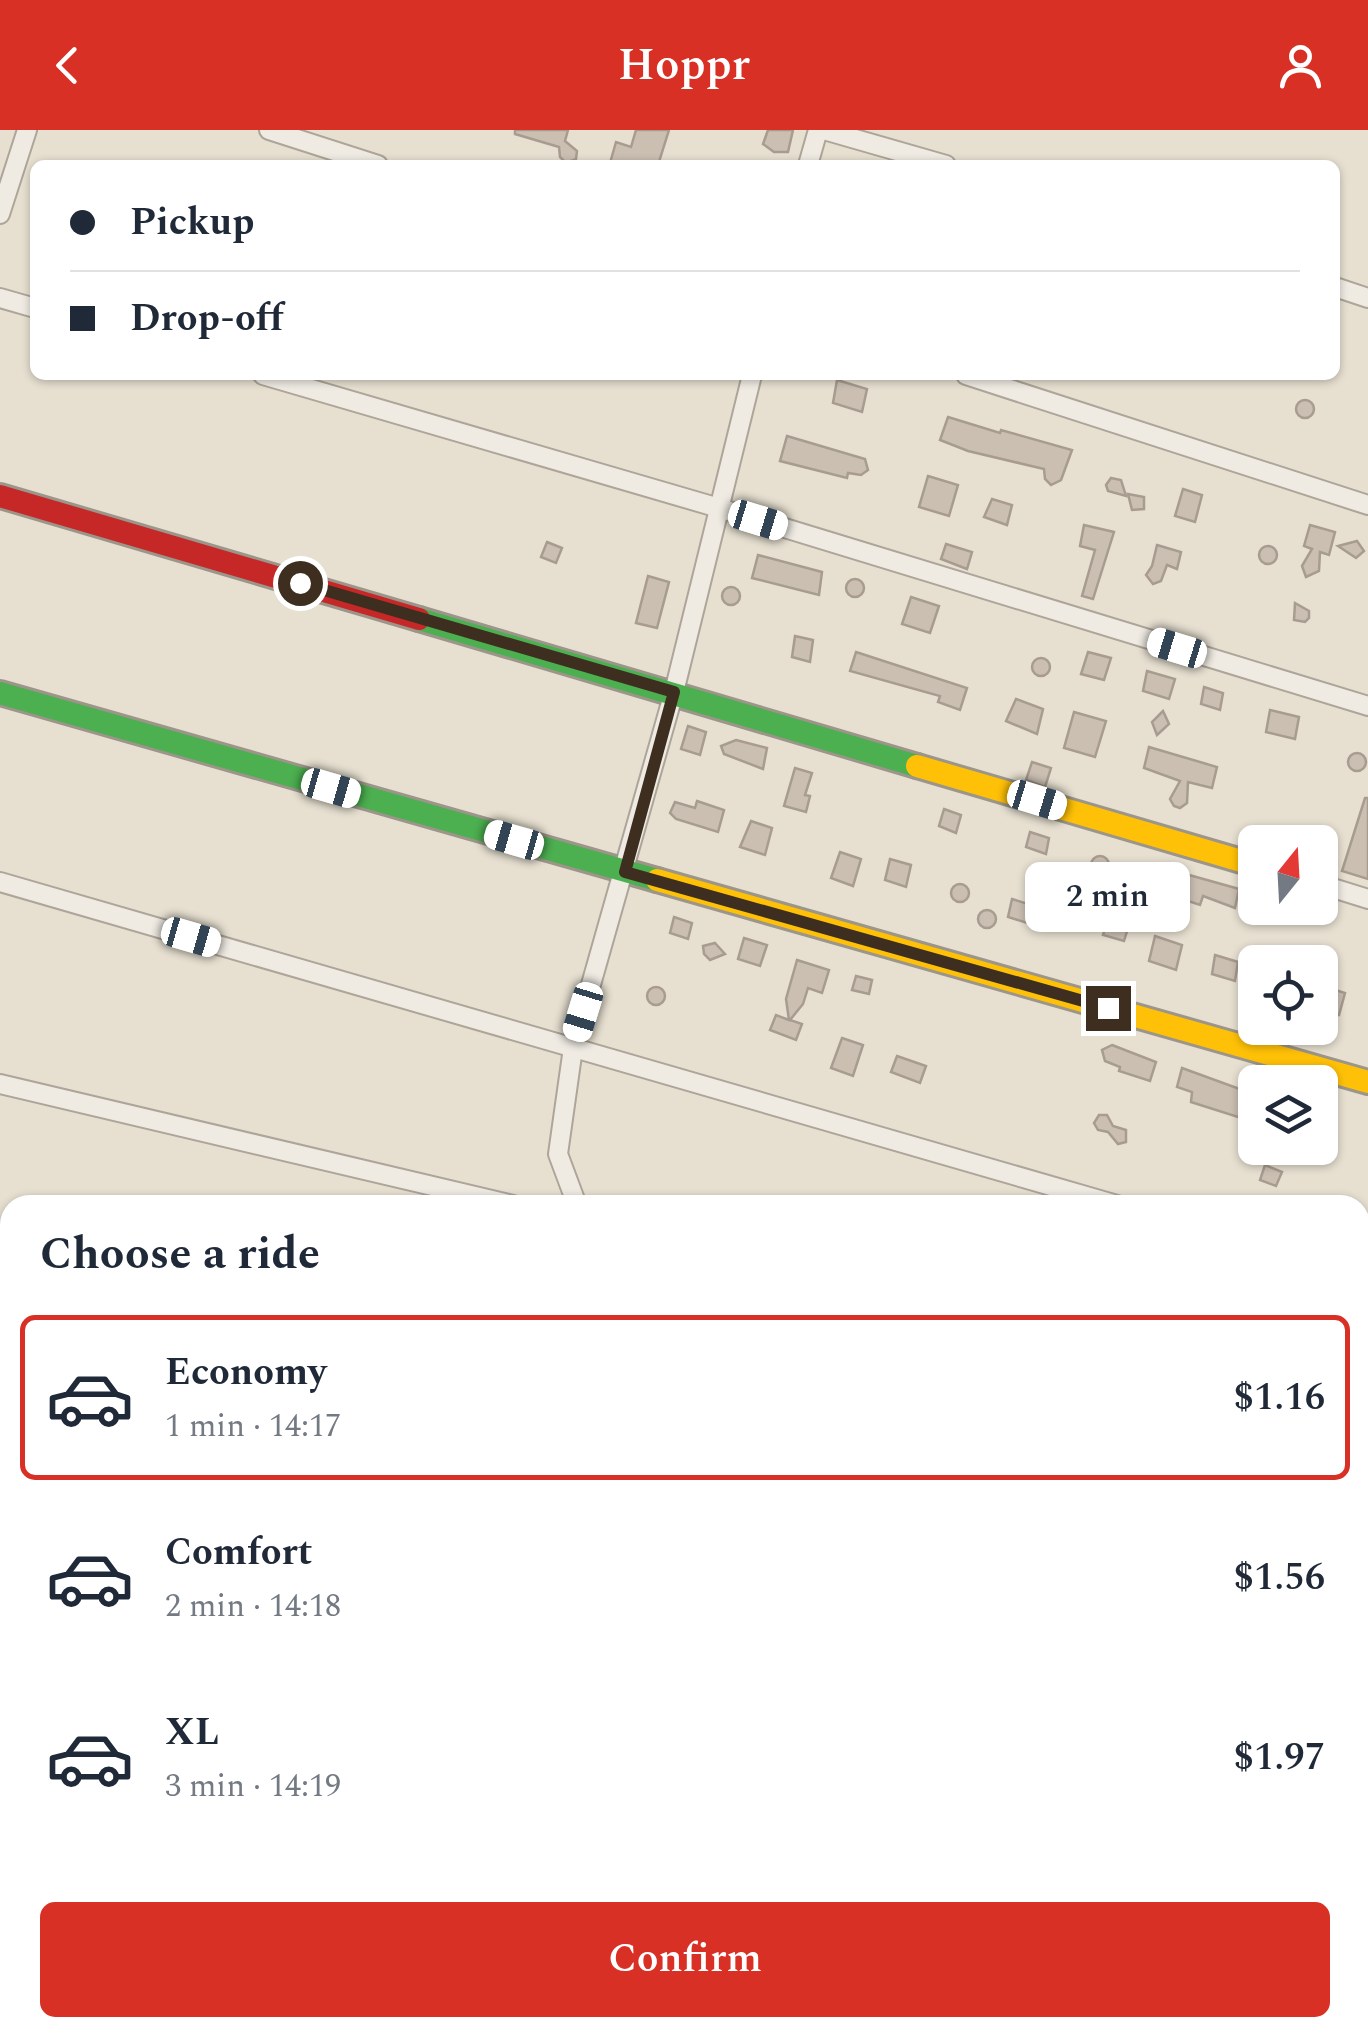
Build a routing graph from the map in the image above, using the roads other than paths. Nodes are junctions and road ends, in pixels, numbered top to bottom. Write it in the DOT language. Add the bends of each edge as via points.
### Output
graph roads {
  1 [pos="27,130"];
  2 [pos="269,130"];
  3 [pos="821,130"];
  4 [pos="362,160"];
  5 [pos="810,160"];
  6 [pos="928,160"];
  7 [pos="0,214"];
  8 [pos="1340,289"];
  9 [pos="0,298"];
  10 [pos="1368,298"];
  11 [pos="30,307"];
  12 [pos="280,380"];
  13 [pos="751,380"];
  14 [pos="981,380"];
  15 [pos="0,496"];
  16 [pos="1368,505"];
  17 [pos="719,508"];
  18 [pos="674,692"];
  19 [pos="0,693"];
  20 [pos="1368,706"];
  21 [pos="1238,860"];
  22 [pos="625,872"];
  23 [pos="0,882"];
  24 [pos="1338,889"];
  25 [pos="1368,898"];
  26 [pos="573,1048"];
  27 [pos="1368,1082"];
  28 [pos="0,1084"];
  29 [pos="471,1195"];
  30 [pos="573,1195"];
  31 [pos="1082,1195"];
  1 -- 7 [label="street"];
  2 -- 4 [label="street"];
  3 -- 5 [label="street"];
  3 -- 6 [label="street"];
  8 -- 10 [label="street"];
  9 -- 11 [label="street"];
  12 -- 17 [label="street"];
  13 -- 17 [label="street"];
  14 -- 16 [label="street"];
  15 -- 18 [label="street"];
  17 -- 18 [label="street"];
  17 -- 20 [label="street"];
  18 -- 21 [label="street"];
  18 -- 22 [label="street"];
  19 -- 22 [label="street"];
  22 -- 26 [label="street"];
  22 -- 27 [label="street"];
  23 -- 26 [label="street"];
  24 -- 25 [label="street"];
  26 -- 30 [label="street" via="558,1154"];
  26 -- 31 [label="street"];
  28 -- 29 [label="street"];
}
